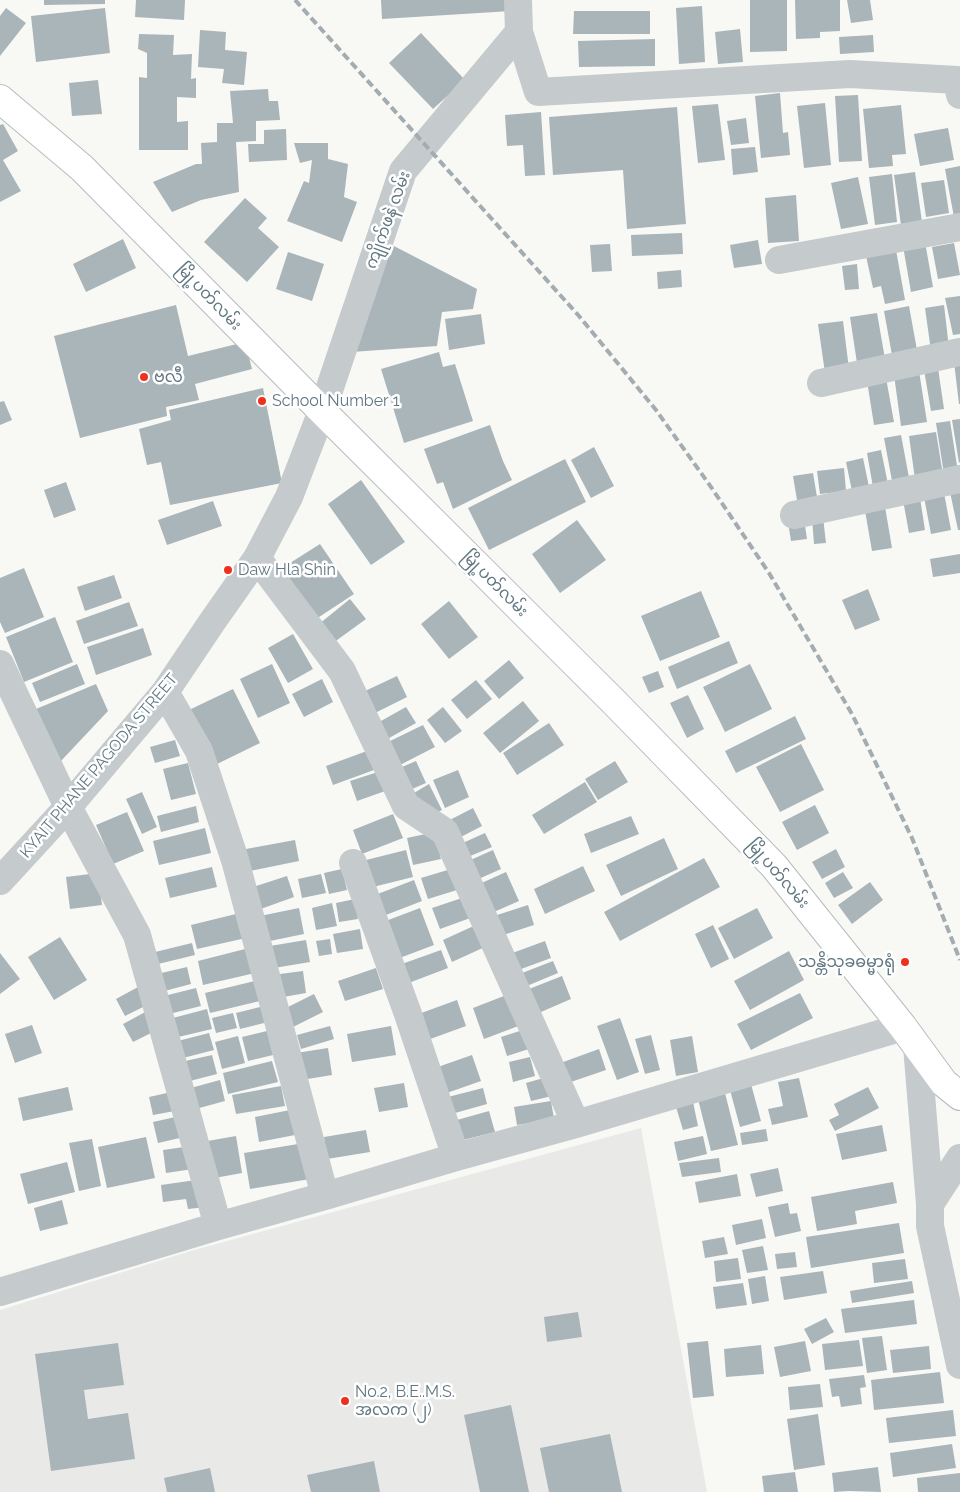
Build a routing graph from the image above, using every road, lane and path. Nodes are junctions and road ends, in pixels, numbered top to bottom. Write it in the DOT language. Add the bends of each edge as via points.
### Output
graph roads {
  1 [pos="518,0"];
  2 [pos="519,32"];
  3 [pos="960,95"];
  4 [pos="0,99"];
  5 [pos="960,227"];
  6 [pos="779,260"];
  7 [pos="960,352"];
  8 [pos="821,383"];
  9 [pos="322,412"];
  10 [pos="960,479"];
  11 [pos="794,515"];
  12 [pos="257,558"];
  13 [pos="0,664"];
  14 [pos="165,692"];
  15 [pos="68,807"];
  16 [pos="353,863"];
  17 [pos="0,881"];
  18 [pos="910,1036"];
  19 [pos="960,1096"];
  20 [pos="576,1124"];
  21 [pos="456,1157"];
  22 [pos="960,1158"];
  23 [pos="325,1196"];
  24 [pos="930,1204"];
  25 [pos="218,1226"];
  26 [pos="0,1292"];
  27 [pos="960,1365"];
  1 -- 2 [label="street"];
  2 -- 3 [label="street" via="538,92 850,74 957,80"];
  2 -- 9 [label="street, ကျိုက်ဖနဲ လမ်း" via="403,171"];
  4 -- 9 [label="main road, မြို့ပတ်လမ်း" via="82,168"];
  5 -- 6 [label="street"];
  7 -- 8 [label="street"];
  9 -- 12 [label="street, KYAIT PHANE PAGODA STREET" via="289,497"];
  9 -- 18 [label="main road, မြို့ပတ်လမ်း" via="774,866"];
  10 -- 11 [label="street"];
  12 -- 14 [label="street, KYAIT PHANE PAGODA STREET"];
  12 -- 20 [label="street" via="342,671 406,806 445,832"];
  13 -- 15 [label="street"];
  14 -- 15 [label="street, KYAIT PHANE PAGODA STREET"];
  14 -- 23 [label="street" via="199,751 235,860"];
  15 -- 17 [label="street, KYAIT PHANE PAGODA STREET"];
  15 -- 25 [label="street" via="137,936"];
  16 -- 21 [label="street"];
  18 -- 19 [label="main road, မြို့ပတ်လမ်း" via="944,1083"];
  18 -- 20 [label="street"];
  18 -- 24 [label="street"];
  20 -- 21 [label="street"];
  21 -- 23 [label="street"];
  22 -- 24 [label="street"];
  23 -- 25 [label="street"];
  24 -- 27 [label="street" via="930,1226"];
  25 -- 26 [label="street"];
}
